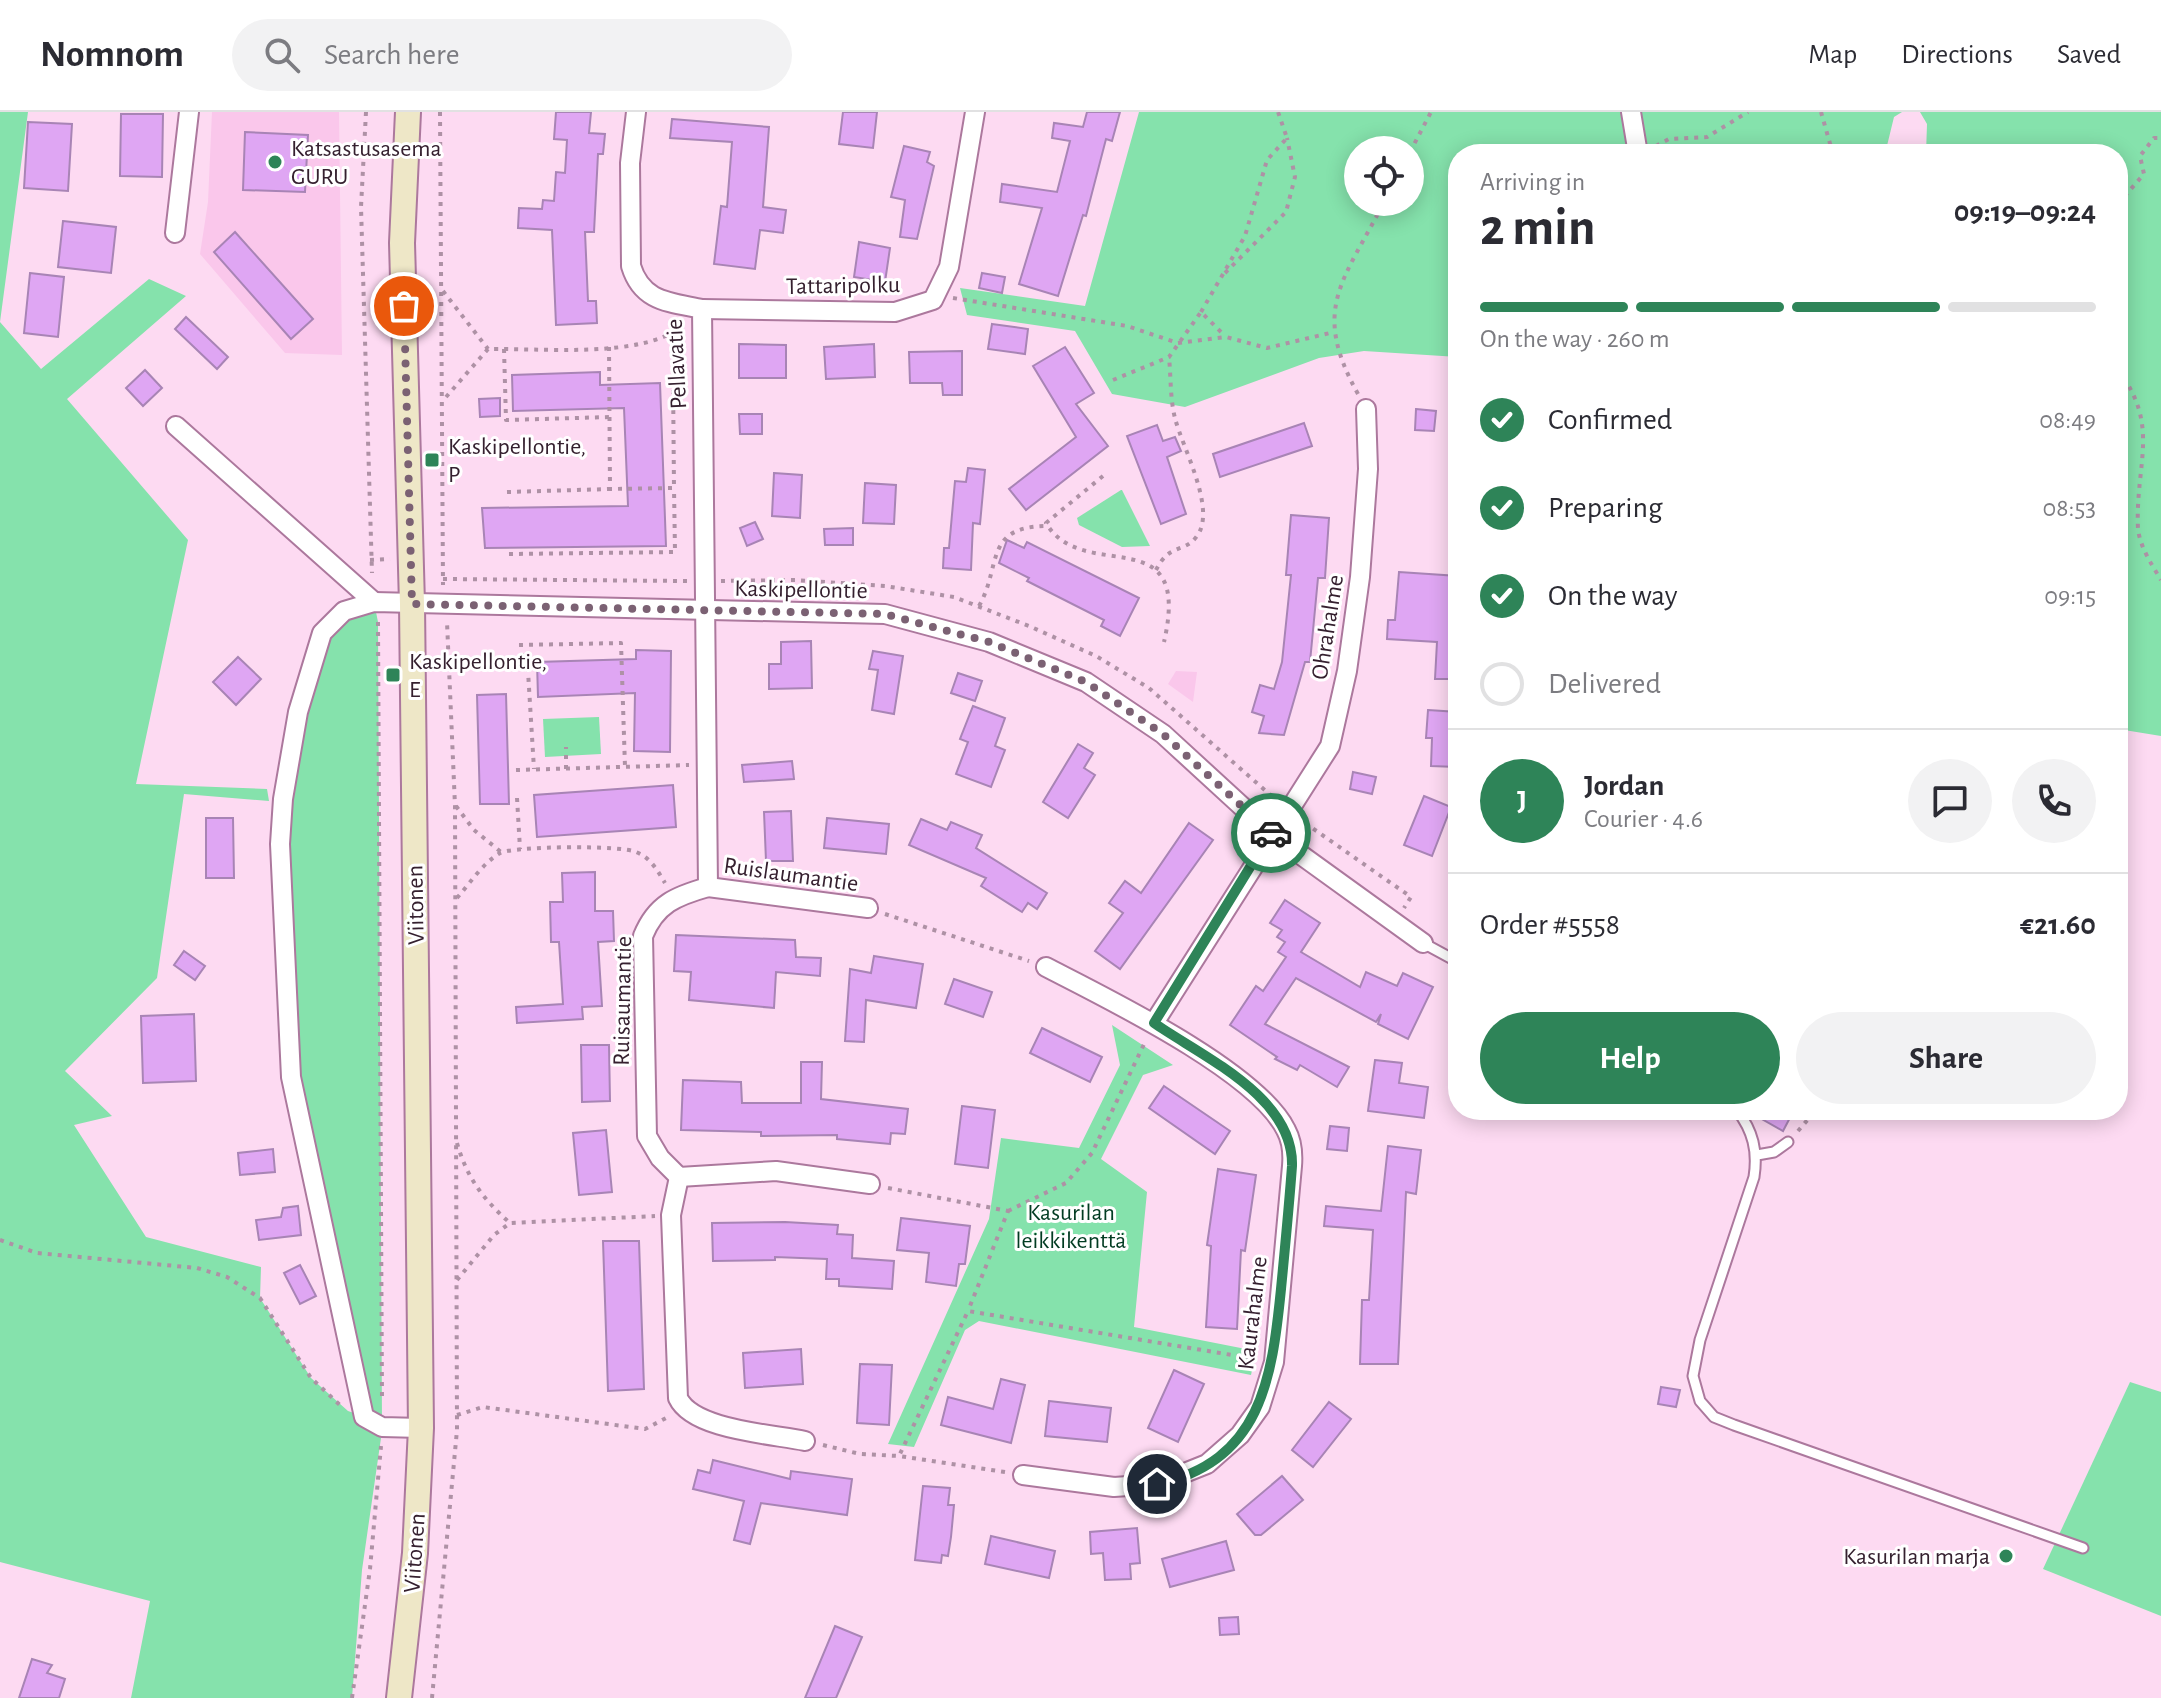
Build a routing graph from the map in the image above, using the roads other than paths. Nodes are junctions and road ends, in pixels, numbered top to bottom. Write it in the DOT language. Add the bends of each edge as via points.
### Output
graph roads {
  1 [pos="189,112"];
  2 [pos="408,112"];
  3 [pos="636,112"];
  4 [pos="975,112"];
  5 [pos="1631,112"];
  6 [pos="1642,144"];
  7 [pos="175,233"];
  8 [pos="702,309"];
  9 [pos="1366,409"];
  10 [pos="176,426"];
  11 [pos="374,602"];
  12 [pos="412,604"];
  13 [pos="707,611"];
  14 [pos="1272,834"];
  15 [pos="708,887"];
  16 [pos="868,908"];
  17 [pos="1423,943"];
  18 [pos="1448,957"];
  19 [pos="1046,967"];
  20 [pos="1154,1023"];
  21 [pos="1745,1120"];
  22 [pos="1788,1142"];
  23 [pos="1757,1155"];
  24 [pos="679,1177"];
  25 [pos="870,1184"];
  26 [pos="421,1428"];
  27 [pos="805,1441"];
  28 [pos="1023,1475"];
  29 [pos="2083,1548"];
  30 [pos="399,1698"];
  1 -- 7 [label="street"];
  2 -- 12 [label="main road, Viitonen" via="402,243"];
  3 -- 8 [label="street, Pellavatie" via="630,191 635,279 649,297"];
  4 -- 8 [label="street, Tattaripolku" via="949,267 936,295 895,312"];
  5 -- 6 [label="street"];
  8 -- 13 [label="street, Pellavatie"];
  9 -- 14 [label="street, Ohrahalme" via="1367,488 1347,671 1330,746"];
  10 -- 11 [label="street"];
  11 -- 12 [label="street, Kaskipellontie"];
  11 -- 26 [label="street" via="344,611 322,633 298,712 280,844 291,1077 364,1417 382,1427"];
  12 -- 13 [label="street, Kaskipellontie"];
  12 -- 26 [label="main road, Viitonen"];
  13 -- 14 [label="street, Kaskipellontie" via="885,614 989,642 1086,682 1150,725"];
  13 -- 15 [label="street"];
  14 -- 17 [label="street, Kaskipellontie"];
  14 -- 20 [label="street"];
  15 -- 16 [label="street, Ruislaumantie"];
  15 -- 24 [label="street, Ruisaumantie" via="673,897 651,918 643,936 647,1136"];
  17 -- 18 [label="lane"];
  19 -- 20 [label="street, Kaurahalme"];
  20 -- 28 [label="street, Kaurahalme" via="1249,1088 1286,1130 1293,1152 1274,1362 1260,1407 1240,1435 1207,1464 1172,1481 1114,1487"];
  21 -- 23 [label="lane"];
  22 -- 23 [label="lane"];
  23 -- 29 [label="lane" via="1700,1340 1693,1376 1700,1401 1714,1417 1734,1425"];
  24 -- 25 [label="street" via="776,1171"];
  24 -- 27 [label="street" via="671,1215 675,1383 683,1410 701,1420"];
  26 -- 30 [label="main road, Viitonen" via="415,1553"];
}
